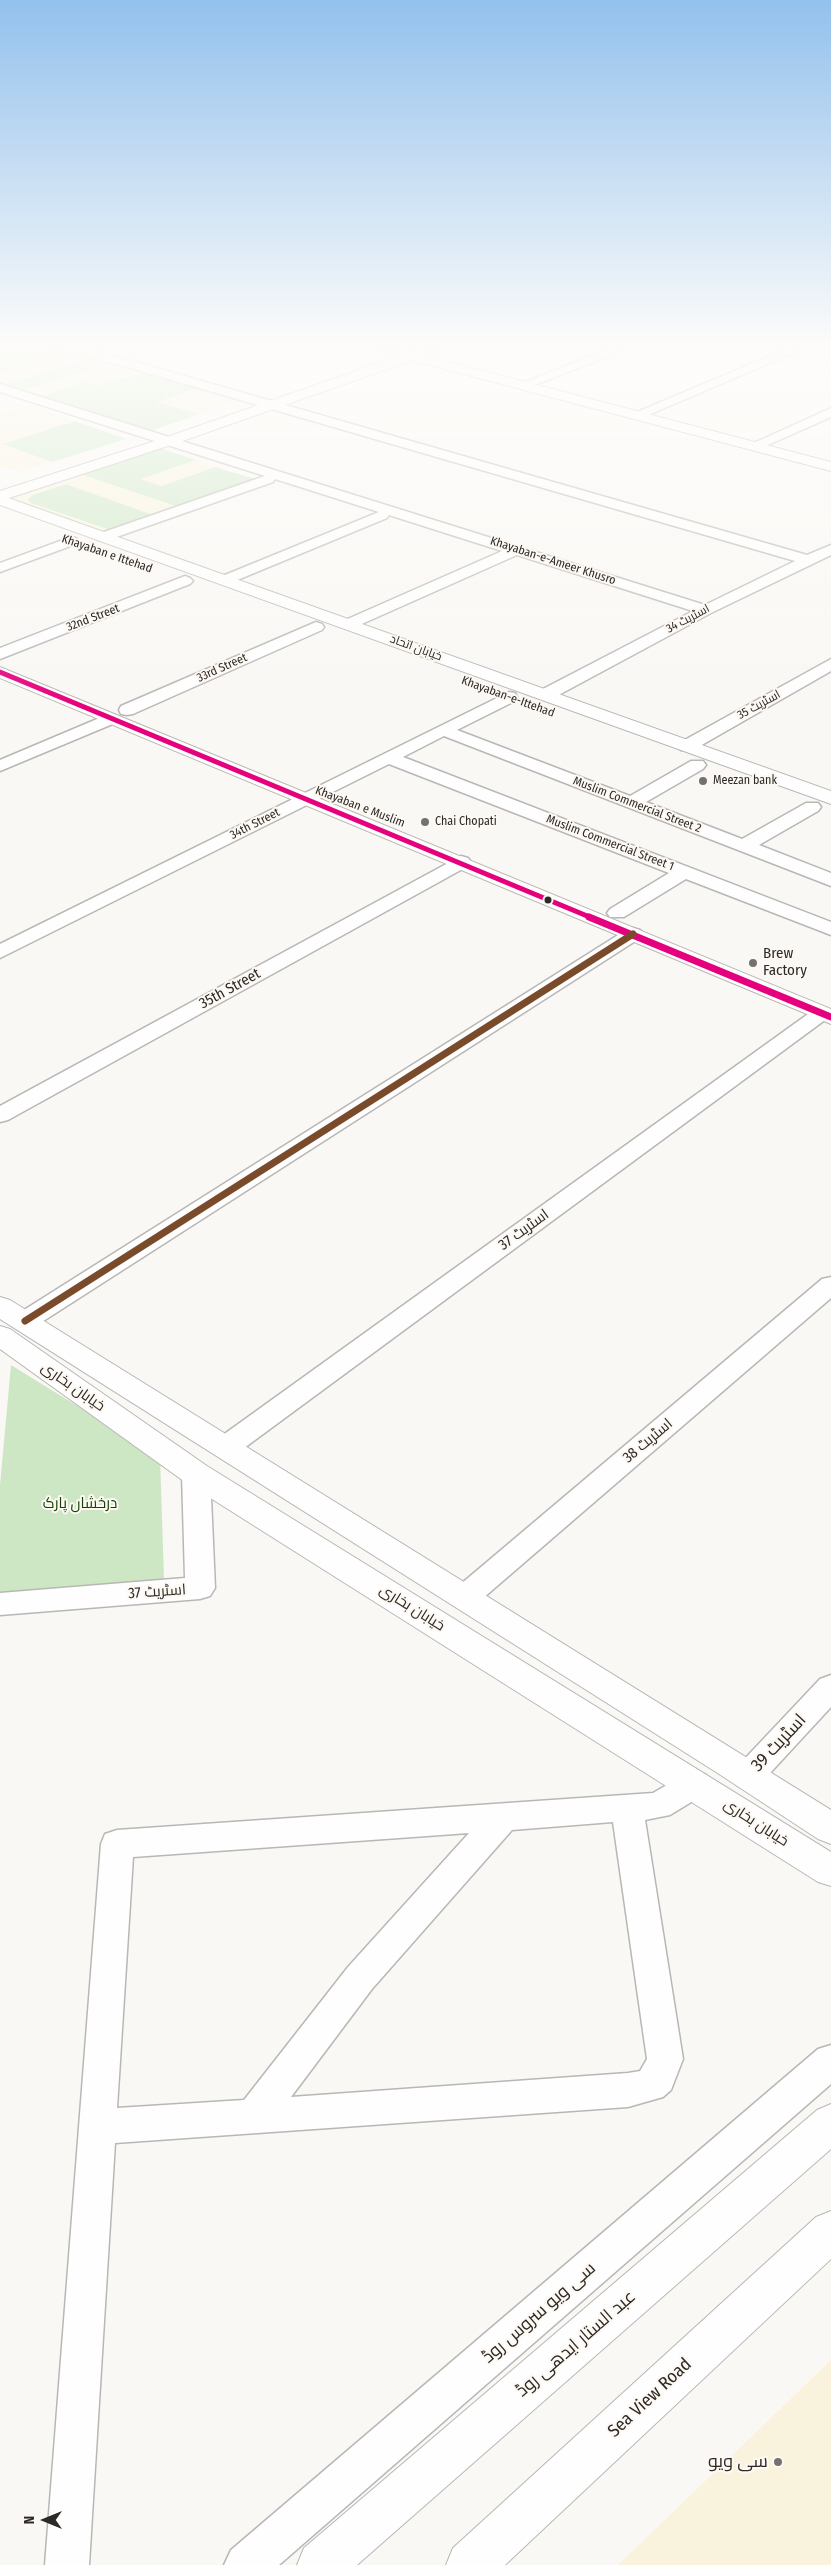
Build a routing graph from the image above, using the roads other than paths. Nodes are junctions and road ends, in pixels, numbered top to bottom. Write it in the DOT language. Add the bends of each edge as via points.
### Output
graph roads {
  1 [pos="59,469"];
  2 [pos="76,469"];
  3 [pos="238,469"];
  4 [pos="247,469"];
  5 [pos="513,469"];
  6 [pos="268,479"];
  7 [pos="0,486"];
  8 [pos="0,496"];
  9 [pos="0,500"];
  10 [pos="382,515"];
  11 [pos="0,517"];
  12 [pos="458,535"];
  13 [pos="103,537"];
  14 [pos="71,541"];
  15 [pos="512,552"];
  16 [pos="819,555"];
  17 [pos="0,568"];
  18 [pos="225,580"];
  19 [pos="185,582"];
  20 [pos="701,612"];
  21 [pos="349,624"];
  22 [pos="316,627"];
  23 [pos="0,654"];
  24 [pos="0,660"];
  25 [pos="831,664"];
  26 [pos="0,672"];
  27 [pos="50,686"];
  28 [pos="547,694"];
  29 [pos="509,697"];
  30 [pos="118,714"];
  31 [pos="443,730"];
  32 [pos="687,746"];
  33 [pos="388,757"];
  34 [pos="697,765"];
  35 [pos="0,766"];
  36 [pos="312,796"];
  37 [pos="831,798"];
  38 [pos="631,803"];
  39 [pos="812,807"];
  40 [pos="831,814"];
  41 [pos="744,846"];
  42 [pos="461,862"];
  43 [pos="684,872"];
  44 [pos="831,880"];
  45 [pos="535,885"];
  46 [pos="617,912"];
  47 [pos="831,929"];
  48 [pos="633,934"];
  49 [pos="0,952"];
  50 [pos="745,973"];
  51 [pos="828,1010"];
  52 [pos="0,1116"];
  53 [pos="831,1285"];
  54 [pos="8,1321"];
  55 [pos="127,1385"];
  56 [pos="101,1406"];
  57 [pos="226,1447"];
  58 [pos="196,1474"];
  59 [pos="465,1597"];
  60 [pos="0,1604"];
  61 [pos="831,1687"];
  62 [pos="748,1776"];
  63 [pos="695,1784"];
  64 [pos="627,1808"];
  65 [pos="504,1816"];
  66 [pos="831,1829"];
  67 [pos="831,1871"];
  68 [pos="831,2060"];
  69 [pos="254,2116"];
  70 [pos="831,2123"];
  71 [pos="97,2127"];
  72 [pos="831,2231"];
  73 [pos="67,2565"];
  74 [pos="246,2565"];
  75 [pos="321,2565"];
  76 [pos="470,2565"];
  1 -- 7 [label="main road"];
  2 -- 8 [label="main road"];
  3 -- 6 [label="street, Khayaban-e-Ameer Khusro"];
  4 -- 12 [label="street, Khayaban-e-Ameer Khusro"];
  5 -- 16 [label="street"];
  6 -- 10 [label="street, Khayaban-e-Ameer Khusro"];
  6 -- 13 [label="street"];
  9 -- 13 [label="main road, خیابان اتحاد"];
  10 -- 12 [label="street, Khayaban-e-Ameer Khusro"];
  10 -- 18 [label="street"];
  11 -- 14 [label="main road, Khayaban e Ittehad"];
  12 -- 15 [label="street, Khayaban-e-Ameer Khusro"];
  13 -- 18 [label="main road, خیابان اتحاد"];
  14 -- 17 [label="street"];
  14 -- 19 [label="main road, Khayaban e Ittehad"];
  15 -- 20 [label="street, Khayaban-e-Ameer Khusro"];
  15 -- 21 [label="street"];
  16 -- 20 [label="street, اسٹریٹ 34"];
  18 -- 21 [label="main road, خیابان اتحاد"];
  19 -- 22 [label="main road, Khayaban-e-Ittehad"];
  19 -- 23 [label="street, 32nd Street"];
  20 -- 28 [label="street, اسٹریٹ 34"];
  21 -- 28 [label="main road, خیابان اتحاد"];
  22 -- 29 [label="main road, Khayaban-e-Ittehad"];
  22 -- 30 [label="street, 33rd Street"];
  24 -- 27 [label="main road, Khayaban e Muslim"];
  25 -- 32 [label="street, اسٹریٹ 35"];
  26 -- 27 [label="main road, Khayaban e Muslim"];
  27 -- 30 [label="main road, Khayaban e Muslim"];
  28 -- 32 [label="main road, خیابان اتحاد"];
  29 -- 31 [label="street, 34th Street"];
  29 -- 34 [label="main road, Khayaban-e-Ittehad"];
  30 -- 35 [label="street, 33rd Street"];
  30 -- 36 [label="main road, Khayaban e Muslim"];
  31 -- 33 [label="street, 34th Street"];
  31 -- 38 [label="street, Muslim Commercial Street 2"];
  32 -- 37 [label="main road, خیابان اتحاد"];
  33 -- 36 [label="street, 34th Street"];
  33 -- 43 [label="street, Muslim Commercial Street 1"];
  34 -- 38 [label="street"];
  34 -- 39 [label="main road, Khayaban-e-Ittehad"];
  36 -- 42 [label="main road, Khayaban e Muslim"];
  36 -- 45 [label="main road, Khayaban e Muslim"];
  36 -- 49 [label="street, 34th Street"];
  38 -- 41 [label="street, Muslim Commercial Street 2"];
  39 -- 40 [label="main road, Khayaban-e-Ittehad"];
  39 -- 41 [label="street"];
  41 -- 44 [label="street, Muslim Commercial Street 2"];
  42 -- 45 [label="main road, Khayaban e Muslim"];
  42 -- 52 [label="street, 35th Street"];
  43 -- 46 [label="street"];
  43 -- 47 [label="street, Muslim Commercial Street 1"];
  45 -- 46 [label="main road, Khayaban e Muslim"];
  45 -- 48 [label="main road, Khayaban e Muslim"];
  46 -- 50 [label="main road, Khayaban e Muslim"];
  48 -- 50 [label="main road, Khayaban e Muslim"];
  48 -- 54 [label="street"];
  50 -- 51 [label="main road, Khayaban e Muslim"];
  51 -- 57 [label="street, اسٹریٹ 37"];
  53 -- 59 [label="street, اسٹریٹ 38"];
  54 -- 55 [label="main road, خیابان بخاری"];
  54 -- 56 [label="main road, خیابان بخاری"];
  55 -- 56 [label="main road"];
  55 -- 57 [label="main road, خیابان بخاری"];
  56 -- 58 [label="main road, خیابان بخاری"];
  57 -- 59 [label="main road, خیابان بخاری"];
  58 -- 60 [label="street, اسٹریٹ 37" via="200,1588"];
  58 -- 63 [label="main road, خیابان بخاری"];
  59 -- 62 [label="main road, خیابان بخاری"];
  61 -- 62 [label="street, اسٹریٹ 39"];
  62 -- 66 [label="main road, خیابان بخاری"];
  63 -- 64 [label="street" via="659,1806"];
  63 -- 67 [label="main road, خیابان بخاری"];
  64 -- 65 [label="street"];
  64 -- 69 [label="street" via="665,2059 658,2078 650,2085 628,2090"];
  65 -- 69 [label="street" via="360,1978"];
  65 -- 71 [label="street" via="117,1844"];
  68 -- 74 [label="street, سی ویو سروس روڈ"];
  69 -- 71 [label="street"];
  70 -- 75 [label="main road, عبد الستار ایدھی روڈ"];
  71 -- 73 [label="street"];
  72 -- 76 [label="main road, Sea View Road"];
}
